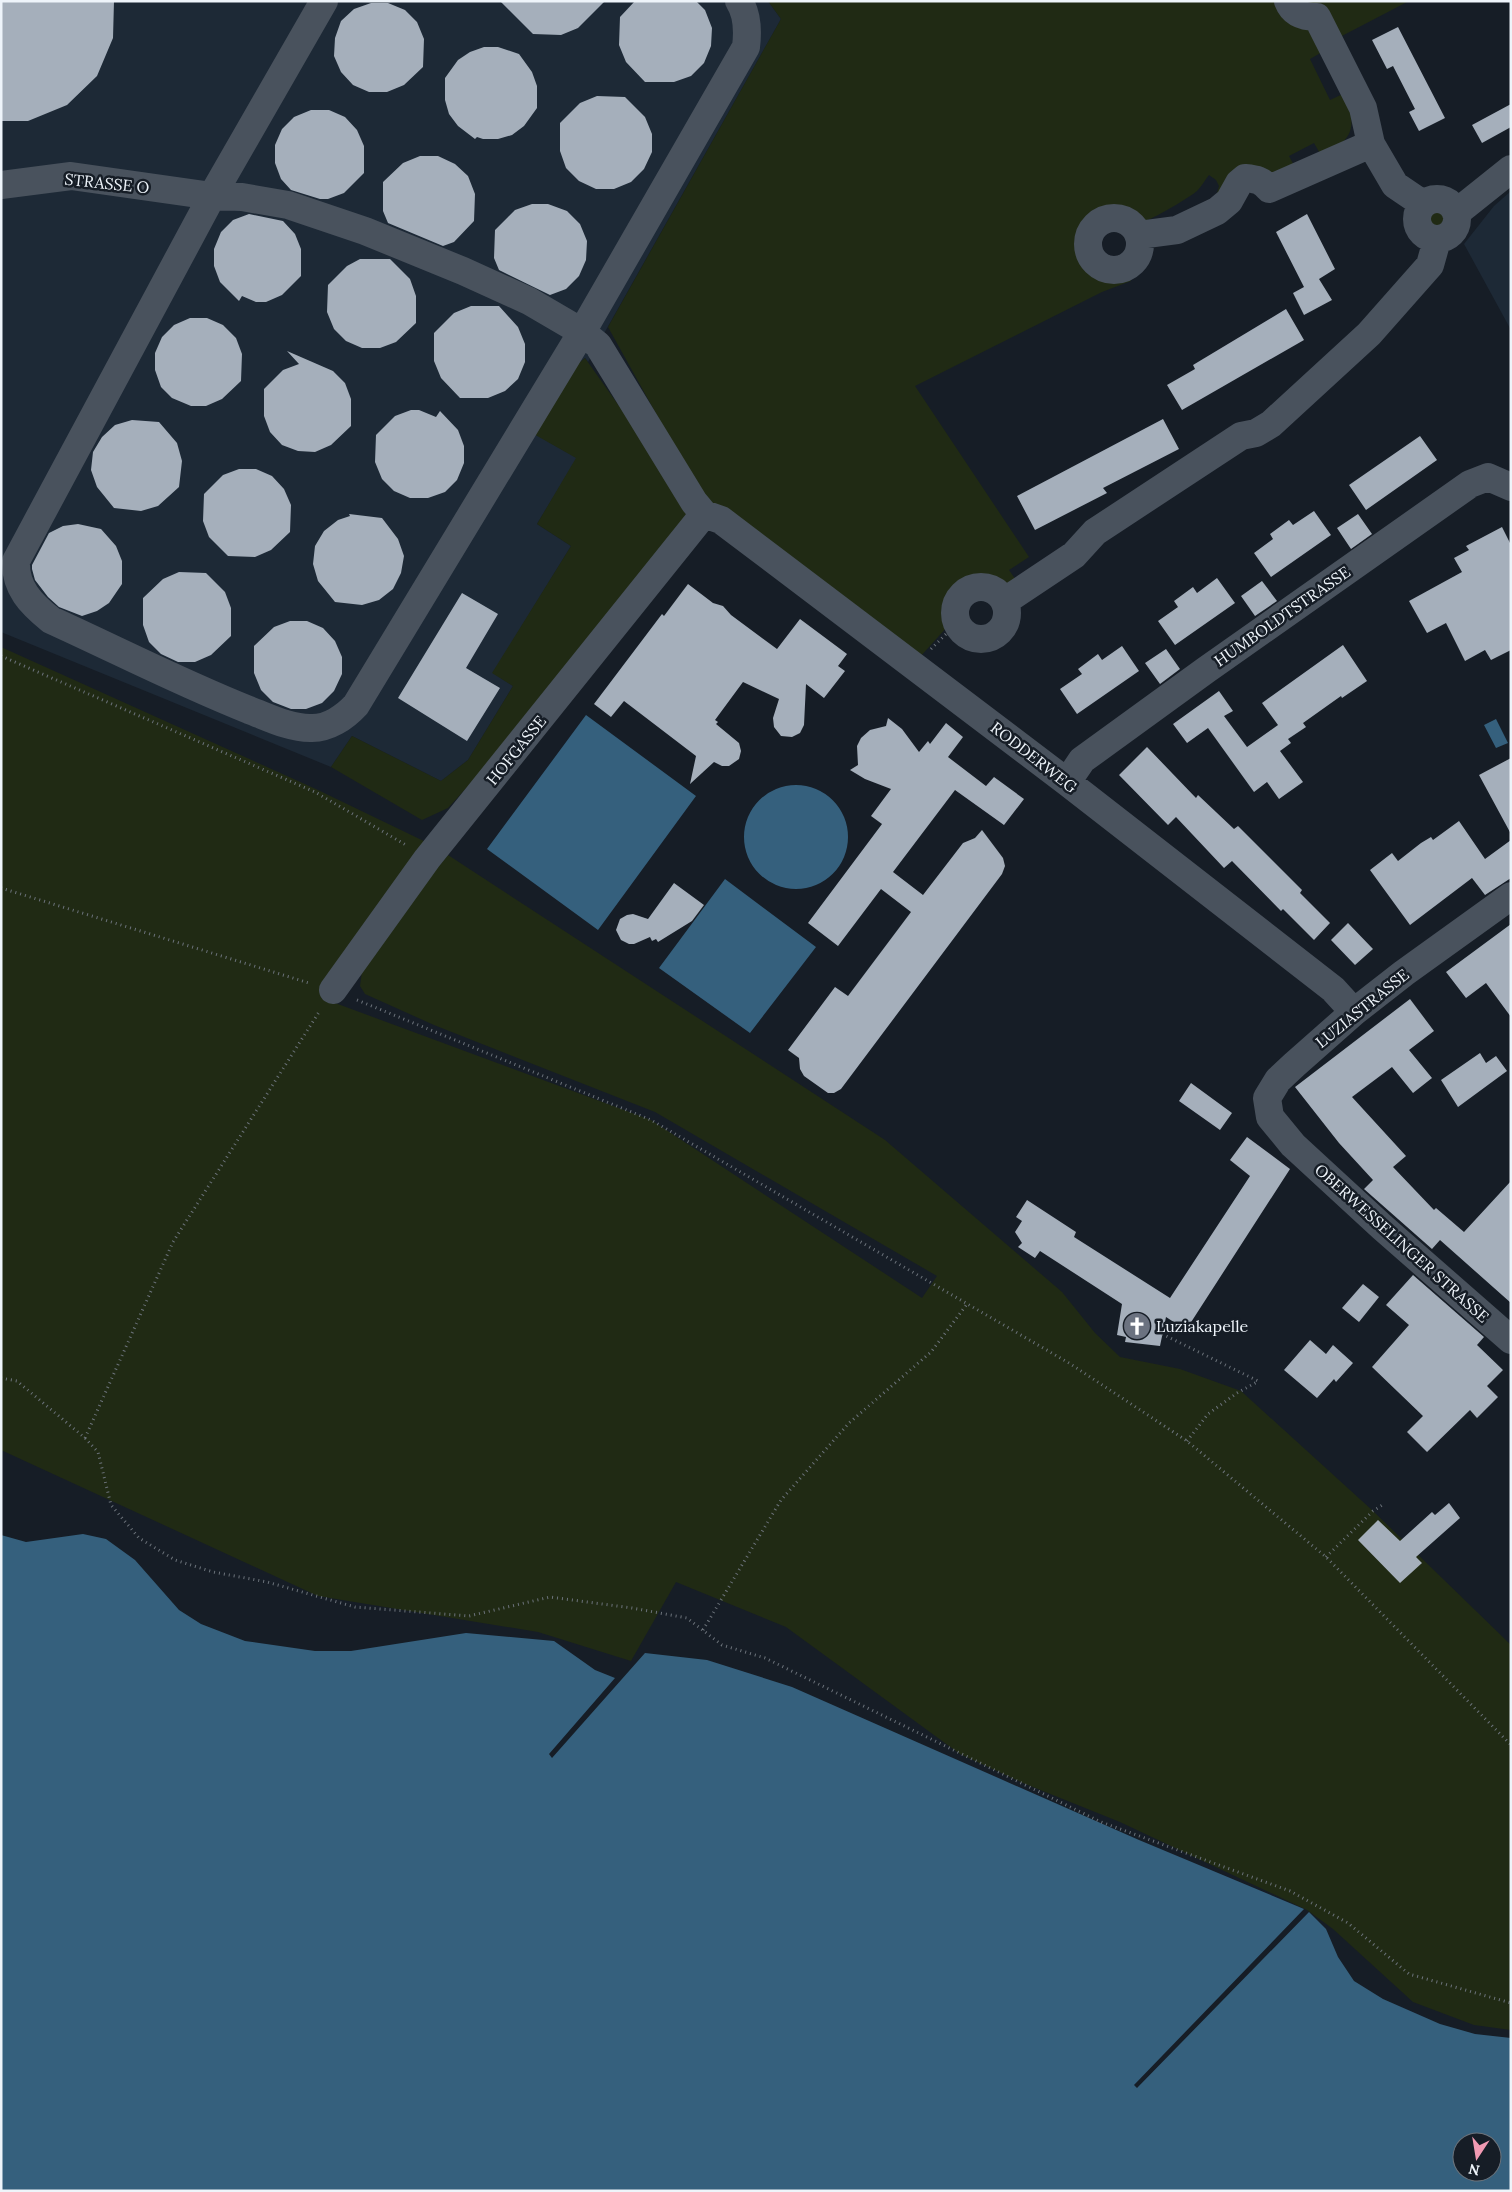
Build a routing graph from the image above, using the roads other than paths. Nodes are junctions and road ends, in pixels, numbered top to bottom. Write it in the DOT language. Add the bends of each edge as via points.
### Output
graph roads {
  1 [pos="324,1"];
  2 [pos="738,1"];
  3 [pos="1288,1"];
  4 [pos="1371,144"];
  5 [pos="1511,169"];
  6 [pos="1,185"];
  7 [pos="212,196"];
  8 [pos="1423,204"];
  9 [pos="1456,212"];
  10 [pos="1139,235"];
  11 [pos="1437,240"];
  12 [pos="582,332"];
  13 [pos="1511,487"];
  14 [pos="704,514"];
  15 [pos="1004,600"];
  16 [pos="1067,782"];
  17 [pos="1511,896"];
  18 [pos="333,990"];
  19 [pos="1354,1012"];
  20 [pos="1293,1145"];
  21 [pos="1511,1340"];
  1 -- 7 [label="street"];
  2 -- 12 [label="street" via="746,18 746,47"];
  3 -- 4 [label="street" via="1299,14 1317,18 1363,108"];
  4 -- 8 [label="street" via="1395,185"];
  4 -- 10 [label="street" via="1269,189 1264,182 1244,178 1217,211 1177,230"];
  5 -- 9 [label="street"];
  6 -- 7 [label="street, STRASSE O" via="71,176"];
  7 -- 12 [label="street, STRASSE O" via="242,197 288,205 334,219 529,301"];
  7 -- 12 [label="street" via="16,561 16,573 25,596 51,620 222,699 292,726 312,729 345,716 356,705"];
  8 -- 9 [label="street" via="1438,199 1452,206"];
  8 -- 11 [label="street" via="1416,219 1418,227 1429,238"];
  9 -- 11 [label="street" via="1454,231"];
  11 -- 15 [label="street" via="1430,265 1370,334 1271,424 1256,433 1241,436 1180,475 1095,532 1074,555"];
  12 -- 14 [label="street, STRASSE O" via="598,344"];
  13 -- 16 [label="street, HUMBOLDTSTRASSE" via="1488,477 1470,484 1089,754"];
  14 -- 16 [label="street, RODDERWEG" via="721,520"];
  14 -- 18 [label="street, HOFGASSE" via="427,859"];
  15 -- 15 [label="street" via="1005,624 991,637 971,637 957,623 958,601 969,590 985,587"];
  16 -- 19 [label="street, RODDERWEG" via="1332,989"];
  17 -- 19 [label="street, LUZIASTRASSE"];
  19 -- 20 [label="street, LUZIASTRASSE" via="1278,1080 1267,1098 1270,1117"];
  20 -- 21 [label="street, OBERWESSELINGER STRASSE"];
}
